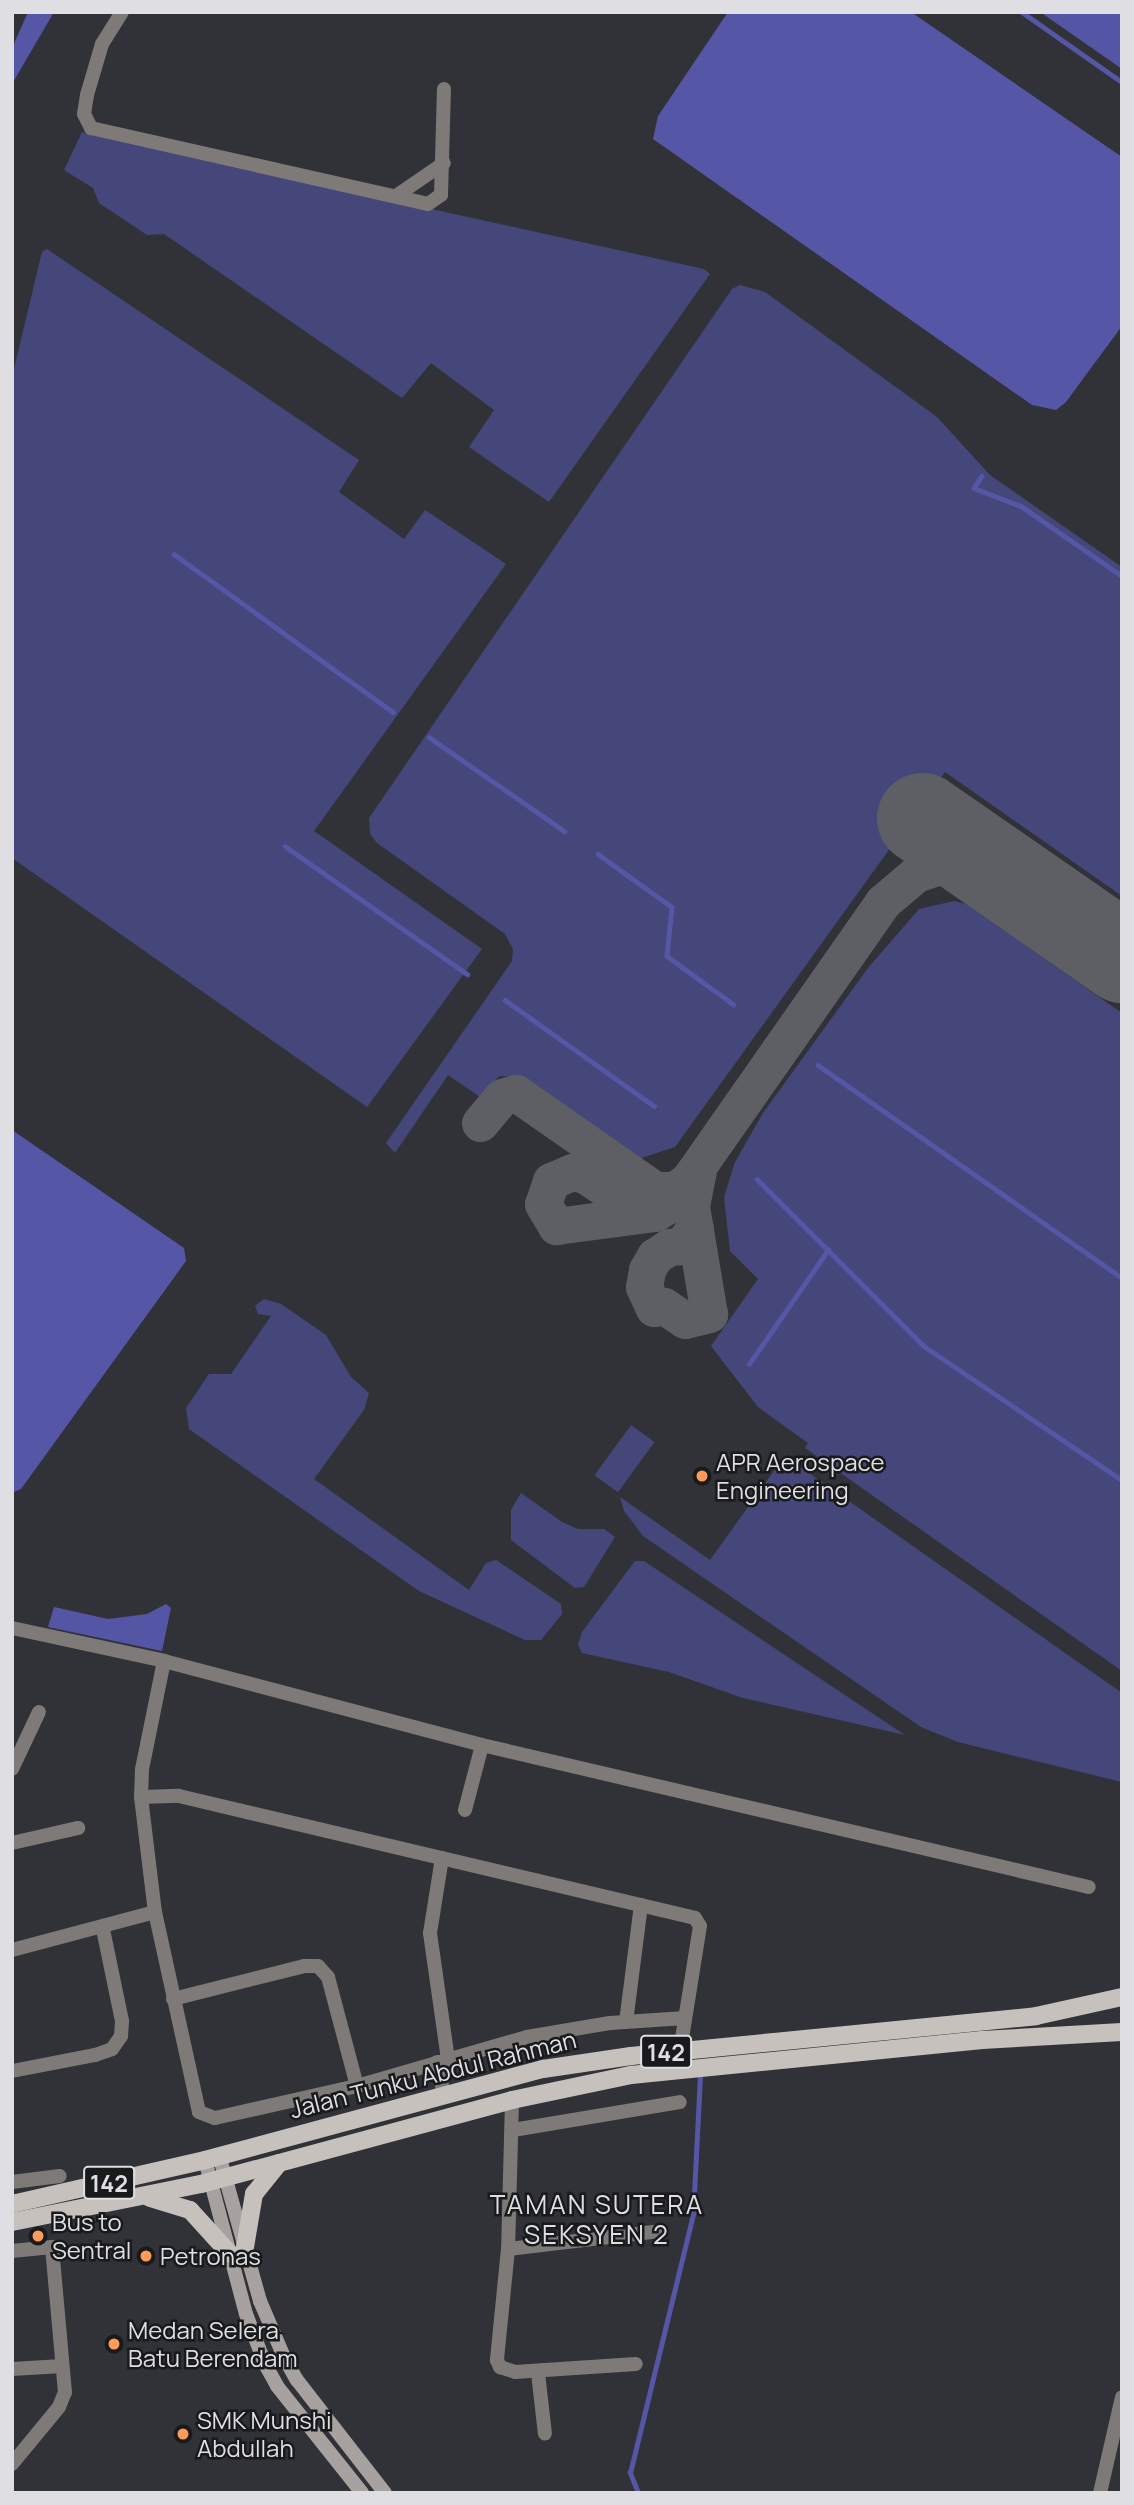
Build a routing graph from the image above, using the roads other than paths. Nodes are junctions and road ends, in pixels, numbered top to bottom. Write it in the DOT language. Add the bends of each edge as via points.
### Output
graph roads {
  1 [pos="122,12"];
  2 [pos="444,89"];
  3 [pos="444,163"];
  4 [pos="396,196"];
  5 [pos="12,1628"];
  6 [pos="164,1661"];
  7 [pos="39,1712"];
  8 [pos="482,1745"];
  9 [pos="12,1769"];
  10 [pos="141,1797"];
  11 [pos="465,1810"];
  12 [pos="78,1828"];
  13 [pos="12,1843"];
  14 [pos="442,1858"];
  15 [pos="1089,1887"];
  16 [pos="641,1905"];
  17 [pos="155,1912"];
  18 [pos="103,1929"];
  19 [pos="12,1950"];
  20 [pos="1122,1997"];
  21 [pos="173,1999"];
  22 [pos="685,2018"];
  23 [pos="626,2022"];
  24 [pos="1122,2032"];
  25 [pos="680,2051"];
  26 [pos="442,2060"];
  27 [pos="12,2071"];
  28 [pos="357,2086"];
  29 [pos="444,2094"];
  30 [pos="512,2100"];
  31 [pos="680,2102"];
  32 [pos="513,2130"];
  33 [pos="212,2157"];
  34 [pos="281,2161"];
  35 [pos="60,2176"];
  36 [pos="218,2180"];
  37 [pos="12,2182"];
  38 [pos="143,2197"];
  39 [pos="12,2204"];
  40 [pos="12,2222"];
  41 [pos="662,2231"];
  42 [pos="508,2249"];
  43 [pos="12,2251"];
  44 [pos="237,2251"];
  45 [pos="636,2364"];
  46 [pos="62,2365"];
  47 [pos="12,2370"];
  48 [pos="538,2373"];
  49 [pos="1122,2396"];
  50 [pos="545,2434"];
  51 [pos="12,2464"];
  52 [pos="362,2493"];
  53 [pos="385,2493"];
  54 [pos="1100,2493"];
  1 -- 4 [label="street" via="102,44 87,95 84,114 91,128"];
  2 -- 3 [label="street"];
  3 -- 4 [label="street"];
  3 -- 4 [label="street" via="437,201 428,204"];
  5 -- 6 [label="street"];
  6 -- 8 [label="street"];
  6 -- 10 [label="street" via="142,1769"];
  7 -- 9 [label="street"];
  8 -- 11 [label="street"];
  8 -- 15 [label="street"];
  10 -- 14 [label="street" via="179,1796"];
  10 -- 17 [label="street"];
  12 -- 13 [label="street"];
  14 -- 16 [label="street"];
  14 -- 26 [label="street" via="430,1933"];
  16 -- 22 [label="street" via="699,1921"];
  16 -- 23 [label="street"];
  17 -- 18 [label="street"];
  17 -- 21 [label="street"];
  18 -- 19 [label="street"];
  18 -- 27 [label="street" via="121,2036 112,2049 95,2055"];
  20 -- 25 [label="main road, Jalan Tunku Abdul Rahman / 142" via="1036,2016"];
  21 -- 28 [label="street" via="318,1966 328,1977"];
  21 -- 28 [label="street" via="199,2112 204,2115 215,2118"];
  22 -- 23 [label="street"];
  22 -- 25 [label="street"];
  23 -- 26 [label="street" via="527,2038"];
  24 -- 30 [label="main road, Jalan Tunku Abdul Rahman / 142" via="982,2040 631,2075"];
  25 -- 29 [label="main road, Jalan Tunku Abdul Rahman / 142" via="543,2069"];
  26 -- 28 [label="street"];
  26 -- 29 [label="street"];
  29 -- 33 [label="main road, Jalan Tunku Abdul Rahman / 142"];
  30 -- 32 [label="street"];
  30 -- 34 [label="main road, Jalan Tunku Abdul Rahman / 142"];
  31 -- 32 [label="street"];
  32 -- 42 [label="street"];
  33 -- 36 [label="main road"];
  33 -- 39 [label="main road, Jalan Tunku Abdul Rahman / 142"];
  34 -- 36 [label="main road, Jalan Tunku Abdul Rahman / 142"];
  34 -- 44 [label="main road" via="254,2194"];
  35 -- 37 [label="street"];
  36 -- 38 [label="main road, Jalan Tunku Abdul Rahman / 142"];
  36 -- 44 [label="main road"];
  38 -- 40 [label="main road, Jalan Tunku Abdul Rahman / 142"];
  38 -- 44 [label="main road" via="190,2210"];
  41 -- 42 [label="street"];
  42 -- 48 [label="street" via="497,2360 507,2371"];
  43 -- 46 [label="street" via="52,2247"];
  44 -- 52 [label="main road" via="254,2341 273,2380"];
  44 -- 53 [label="main road" via="297,2380"];
  45 -- 48 [label="street"];
  46 -- 47 [label="street"];
  46 -- 51 [label="street" via="62,2399"];
  48 -- 50 [label="street"];
  49 -- 54 [label="street"];
}
